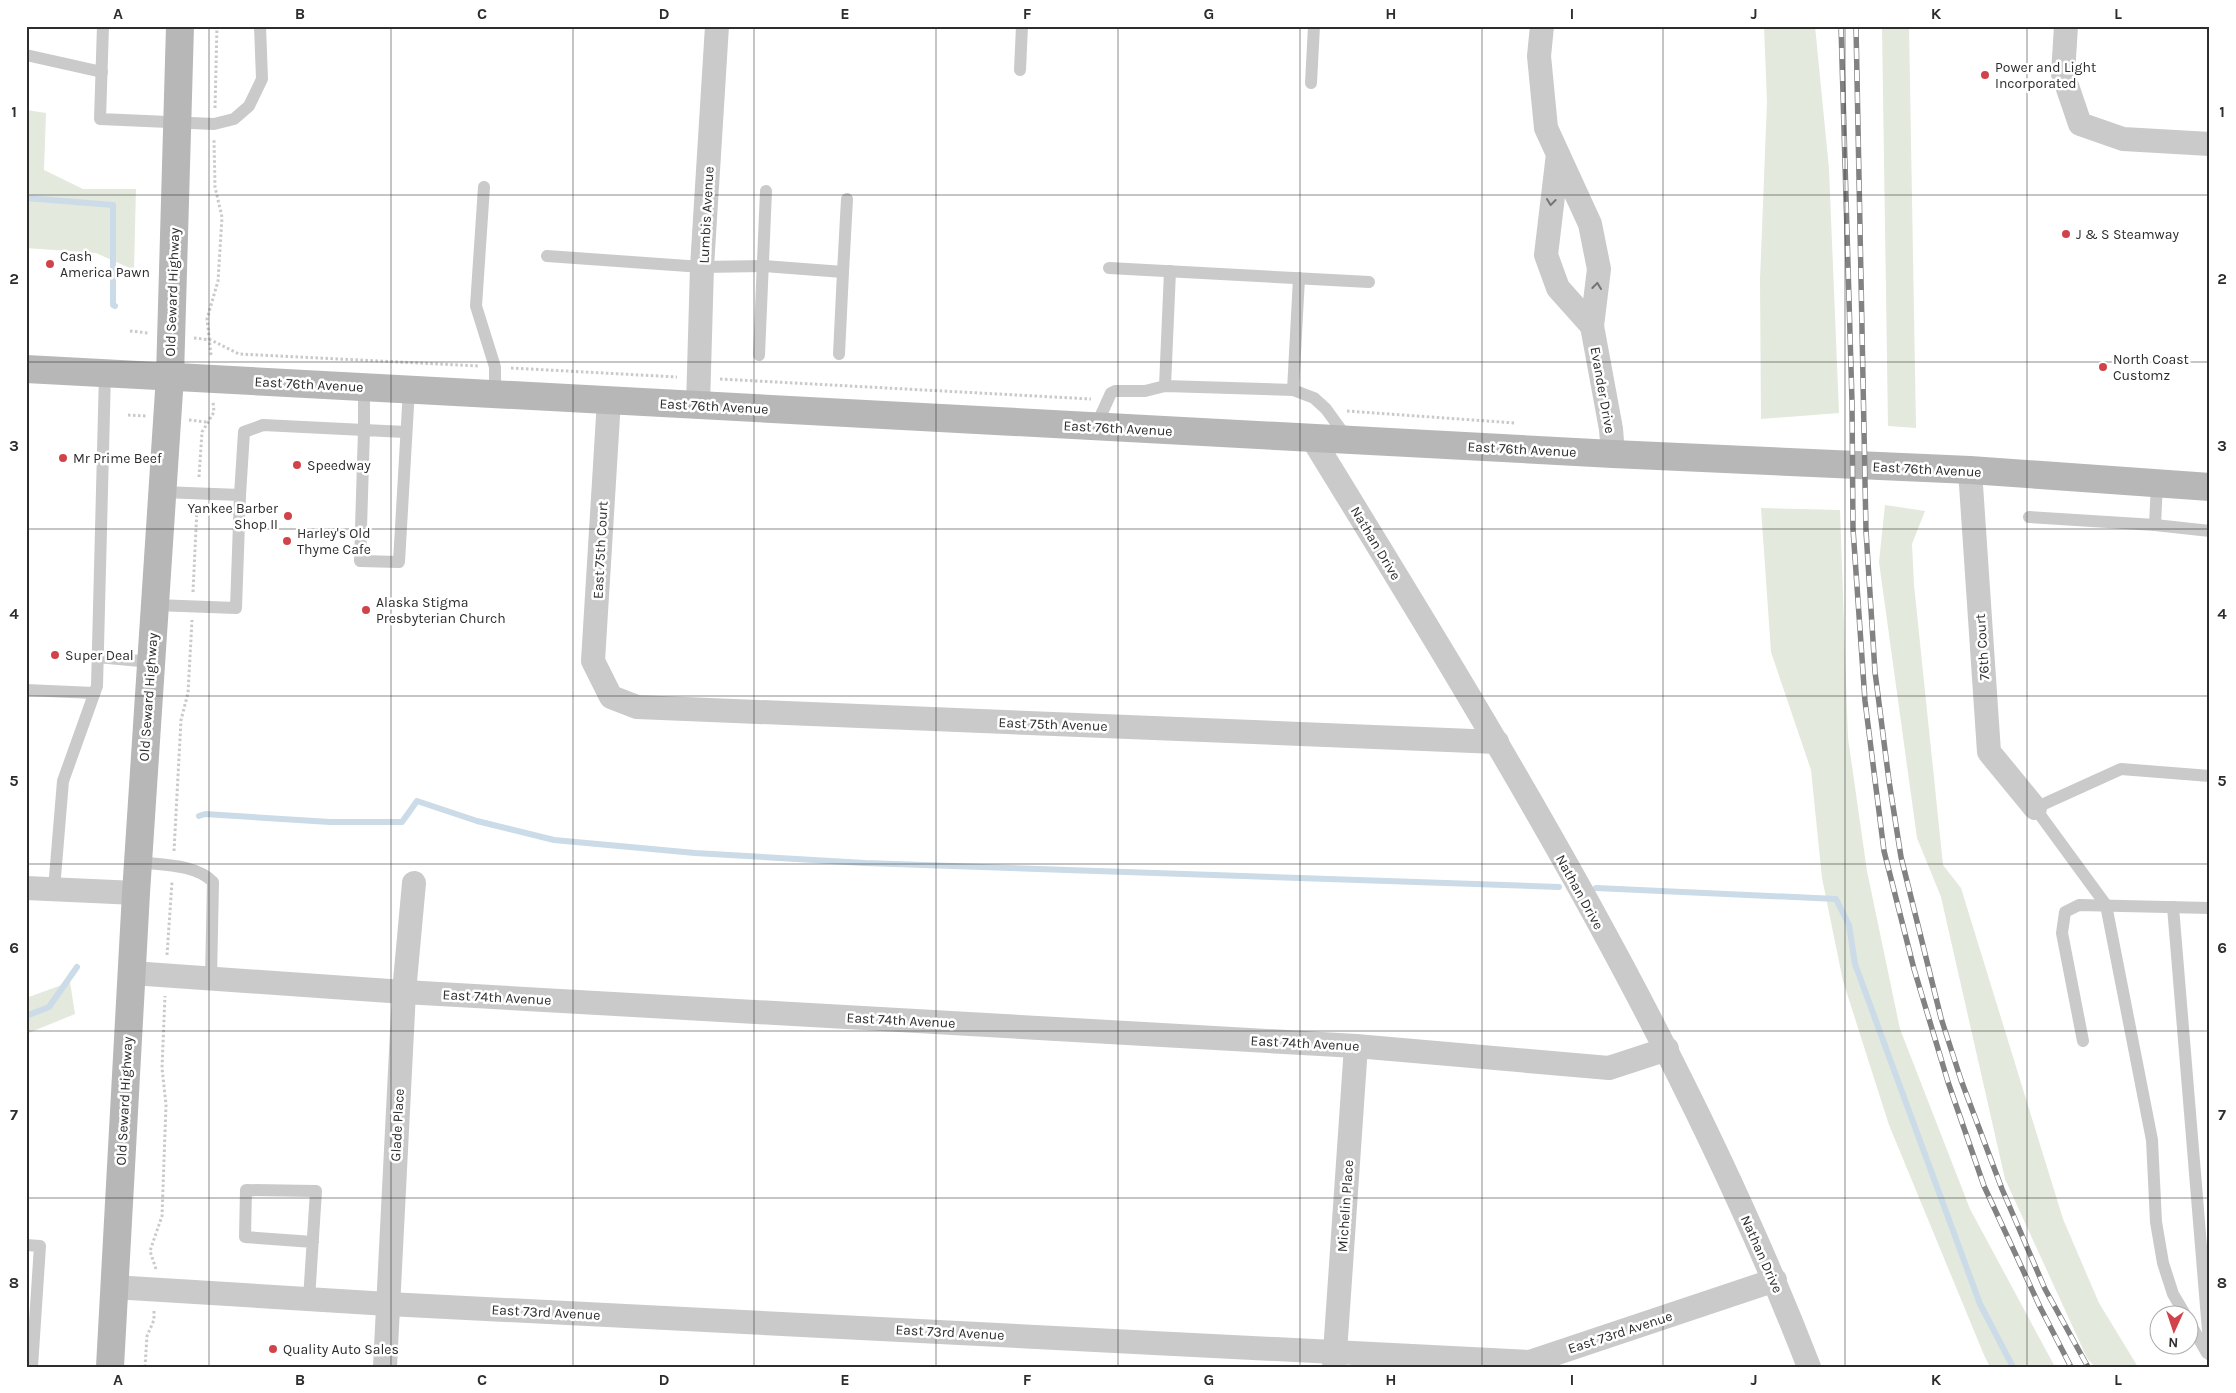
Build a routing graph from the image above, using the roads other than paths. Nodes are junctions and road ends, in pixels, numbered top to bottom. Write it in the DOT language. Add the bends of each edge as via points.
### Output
graph roads {
  1 [pos="103,26"];
  2 [pos="180,26"];
  3 [pos="260,26"];
  4 [pos="717,26"];
  5 [pos="1022,26"];
  6 [pos="1314,26"];
  7 [pos="1542,26"];
  8 [pos="2066,26"];
  9 [pos="26,55"];
  10 [pos="1020,70"];
  11 [pos="102,72"];
  12 [pos="1311,83"];
  13 [pos="177,121"];
  14 [pos="2210,144"];
  15 [pos="1558,154"];
  16 [pos="484,187"];
  17 [pos="766,191"];
  18 [pos="847,199"];
  19 [pos="547,256"];
  20 [pos="764,266"];
  21 [pos="702,267"];
  22 [pos="1109,268"];
  23 [pos="1170,271"];
  24 [pos="843,272"];
  25 [pos="1299,278"];
  26 [pos="1369,282"];
  27 [pos="1592,326"];
  28 [pos="839,354"];
  29 [pos="759,355"];
  30 [pos="26,369"];
  31 [pos="105,373"];
  32 [pos="170,376"];
  33 [pos="1165,386"];
  34 [pos="364,387"];
  35 [pos="409,389"];
  36 [pos="1294,390"];
  37 [pos="495,394"];
  38 [pos="609,400"];
  39 [pos="698,405"];
  40 [pos="1096,426"];
  41 [pos="364,430"];
  42 [pos="406,432"];
  43 [pos="1312,438"];
  44 [pos="1349,440"];
  45 [pos="1613,454"];
  46 [pos="1970,470"];
  47 [pos="2157,483"];
  48 [pos="2210,487"];
  49 [pos="162,492"];
  50 [pos="240,494"];
  51 [pos="2029,517"];
  52 [pos="2155,525"];
  53 [pos="2210,531"];
  54 [pos="154,605"];
  55 [pos="97,657"];
  56 [pos="151,662"];
  57 [pos="26,690"];
  58 [pos="94,693"];
  59 [pos="611,697"];
  60 [pos="1497,742"];
  61 [pos="2210,776"];
  62 [pos="2035,808"];
  63 [pos="138,862"];
  64 [pos="414,883"];
  65 [pos="26,888"];
  66 [pos="54,889"];
  67 [pos="136,893"];
  68 [pos="2106,905"];
  69 [pos="2173,907"];
  70 [pos="2210,908"];
  71 [pos="132,973"];
  72 [pos="211,978"];
  73 [pos="404,992"];
  74 [pos="2083,1041"];
  75 [pos="1356,1046"];
  76 [pos="1667,1049"];
  77 [pos="313,1242"];
  78 [pos="26,1245"];
  79 [pos="1775,1280"];
  80 [pos="113,1287"];
  81 [pos="309,1299"];
  82 [pos="388,1304"];
  83 [pos="2180,1306"];
  84 [pos="2198,1336"];
  85 [pos="2210,1356"];
  86 [pos="1334,1360"];
  87 [pos="32,1367"];
  88 [pos="110,1367"];
  89 [pos="385,1367"];
  90 [pos="1809,1367"];
  1 -- 11 [label="lane"];
  2 -- 13 [label="street, Old Seward Highway"];
  3 -- 13 [label="lane" via="262,79 249,106 234,120 214,124"];
  4 -- 21 [label="street, Lumbis Avenue"];
  5 -- 10 [label="lane"];
  6 -- 12 [label="lane"];
  7 -- 15 [label="street, Evander Drive" via="1539,56 1546,128"];
  8 -- 14 [label="street" via="2063,74 2080,124 2123,139"];
  9 -- 11 [label="lane"];
  11 -- 13 [label="lane" via="100,118"];
  13 -- 32 [label="street, Old Seward Highway"];
  27 -- 15 [label="street, Evander Drive, one-way" via="1599,269 1594,242 1590,224"];
  15 -- 27 [label="street, one-way" via="1546,255 1558,288"];
  16 -- 37 [label="lane" via="476,306 496,367"];
  17 -- 20 [label="lane"];
  18 -- 24 [label="lane"];
  19 -- 21 [label="lane"];
  20 -- 21 [label="lane"];
  20 -- 24 [label="lane"];
  20 -- 29 [label="lane"];
  21 -- 39 [label="street, Lumbis Avenue"];
  22 -- 23 [label="lane"];
  23 -- 25 [label="lane"];
  23 -- 33 [label="lane"];
  24 -- 28 [label="lane"];
  25 -- 26 [label="lane"];
  25 -- 36 [label="lane"];
  27 -- 45 [label="street, Evander Drive"];
  30 -- 31 [label="street, East 76th Avenue"];
  31 -- 32 [label="street, East 76th Avenue"];
  31 -- 55 [label="lane"];
  32 -- 34 [label="street, East 76th Avenue"];
  32 -- 49 [label="street, Old Seward Highway"];
  33 -- 36 [label="lane"];
  33 -- 40 [label="lane" via="1111,393"];
  34 -- 35 [label="street, East 76th Avenue"];
  34 -- 41 [label="lane"];
  35 -- 37 [label="street, East 76th Avenue"];
  35 -- 42 [label="lane"];
  36 -- 44 [label="lane" via="1314,398"];
  37 -- 38 [label="street, East 76th Avenue"];
  38 -- 39 [label="street, East 76th Avenue"];
  38 -- 59 [label="street, East 75th Court" via="594,661"];
  39 -- 40 [label="street, East 76th Avenue"];
  40 -- 43 [label="street, East 76th Avenue"];
  41 -- 42 [label="lane"];
  41 -- 42 [label="lane" via="360,561 398,562"];
  41 -- 50 [label="lane" via="263,425 244,432"];
  43 -- 44 [label="street, East 76th Avenue"];
  43 -- 60 [label="street, Nathan Drive"];
  44 -- 45 [label="street, East 76th Avenue"];
  45 -- 46 [label="street, East 76th Avenue"];
  46 -- 47 [label="street, East 76th Avenue"];
  46 -- 62 [label="street, 76th Court" via="1990,752"];
  47 -- 48 [label="street, East 76th Avenue"];
  47 -- 52 [label="lane"];
  49 -- 50 [label="lane"];
  49 -- 54 [label="street, Old Seward Highway"];
  50 -- 54 [label="lane" via="236,608"];
  51 -- 52 [label="lane"];
  52 -- 53 [label="lane"];
  54 -- 56 [label="street, Old Seward Highway"];
  55 -- 56 [label="lane"];
  55 -- 58 [label="lane"];
  56 -- 63 [label="street, Old Seward Highway"];
  57 -- 58 [label="lane"];
  58 -- 66 [label="lane" via="63,781"];
  59 -- 60 [label="street, East 75th Avenue" via="638,707"];
  60 -- 76 [label="street, Nathan Drive"];
  61 -- 62 [label="lane" via="2121,770"];
  62 -- 68 [label="lane"];
  63 -- 67 [label="street, Old Seward Highway"];
  63 -- 72 [label="lane" via="194,870 206,874 214,882"];
  64 -- 73 [label="street, Glade Place"];
  65 -- 66 [label="street"];
  66 -- 67 [label="street"];
  67 -- 71 [label="street, Old Seward Highway"];
  68 -- 69 [label="lane"];
  68 -- 74 [label="lane" via="2079,905 2064,912 2062,933"];
  68 -- 83 [label="lane" via="2152,1140 2156,1222 2162,1255 2173,1294"];
  69 -- 70 [label="lane"];
  69 -- 85 [label="lane"];
  71 -- 72 [label="street, East 74th Avenue"];
  71 -- 80 [label="street, Old Seward Highway"];
  72 -- 73 [label="street, East 74th Avenue"];
  73 -- 75 [label="street, East 74th Avenue"];
  73 -- 82 [label="street, Glade Place"];
  75 -- 76 [label="street, East 74th Avenue" via="1609,1068"];
  75 -- 86 [label="street, Michelin Place"];
  76 -- 79 [label="street, Nathan Drive"];
  77 -- 77 [label="lane" via="316,1191 246,1190 245,1237"];
  77 -- 81 [label="lane"];
  78 -- 87 [label="lane" via="40,1246"];
  79 -- 86 [label="street, East 73rd Avenue" via="1530,1362"];
  79 -- 90 [label="street, Nathan Drive"];
  80 -- 81 [label="street, East 73rd Avenue"];
  80 -- 88 [label="street, Old Seward Highway"];
  81 -- 82 [label="street, East 73rd Avenue"];
  82 -- 86 [label="street, East 73rd Avenue"];
  82 -- 89 [label="street, Glade Place"];
  84 -- 85 [label="lane"];
}
